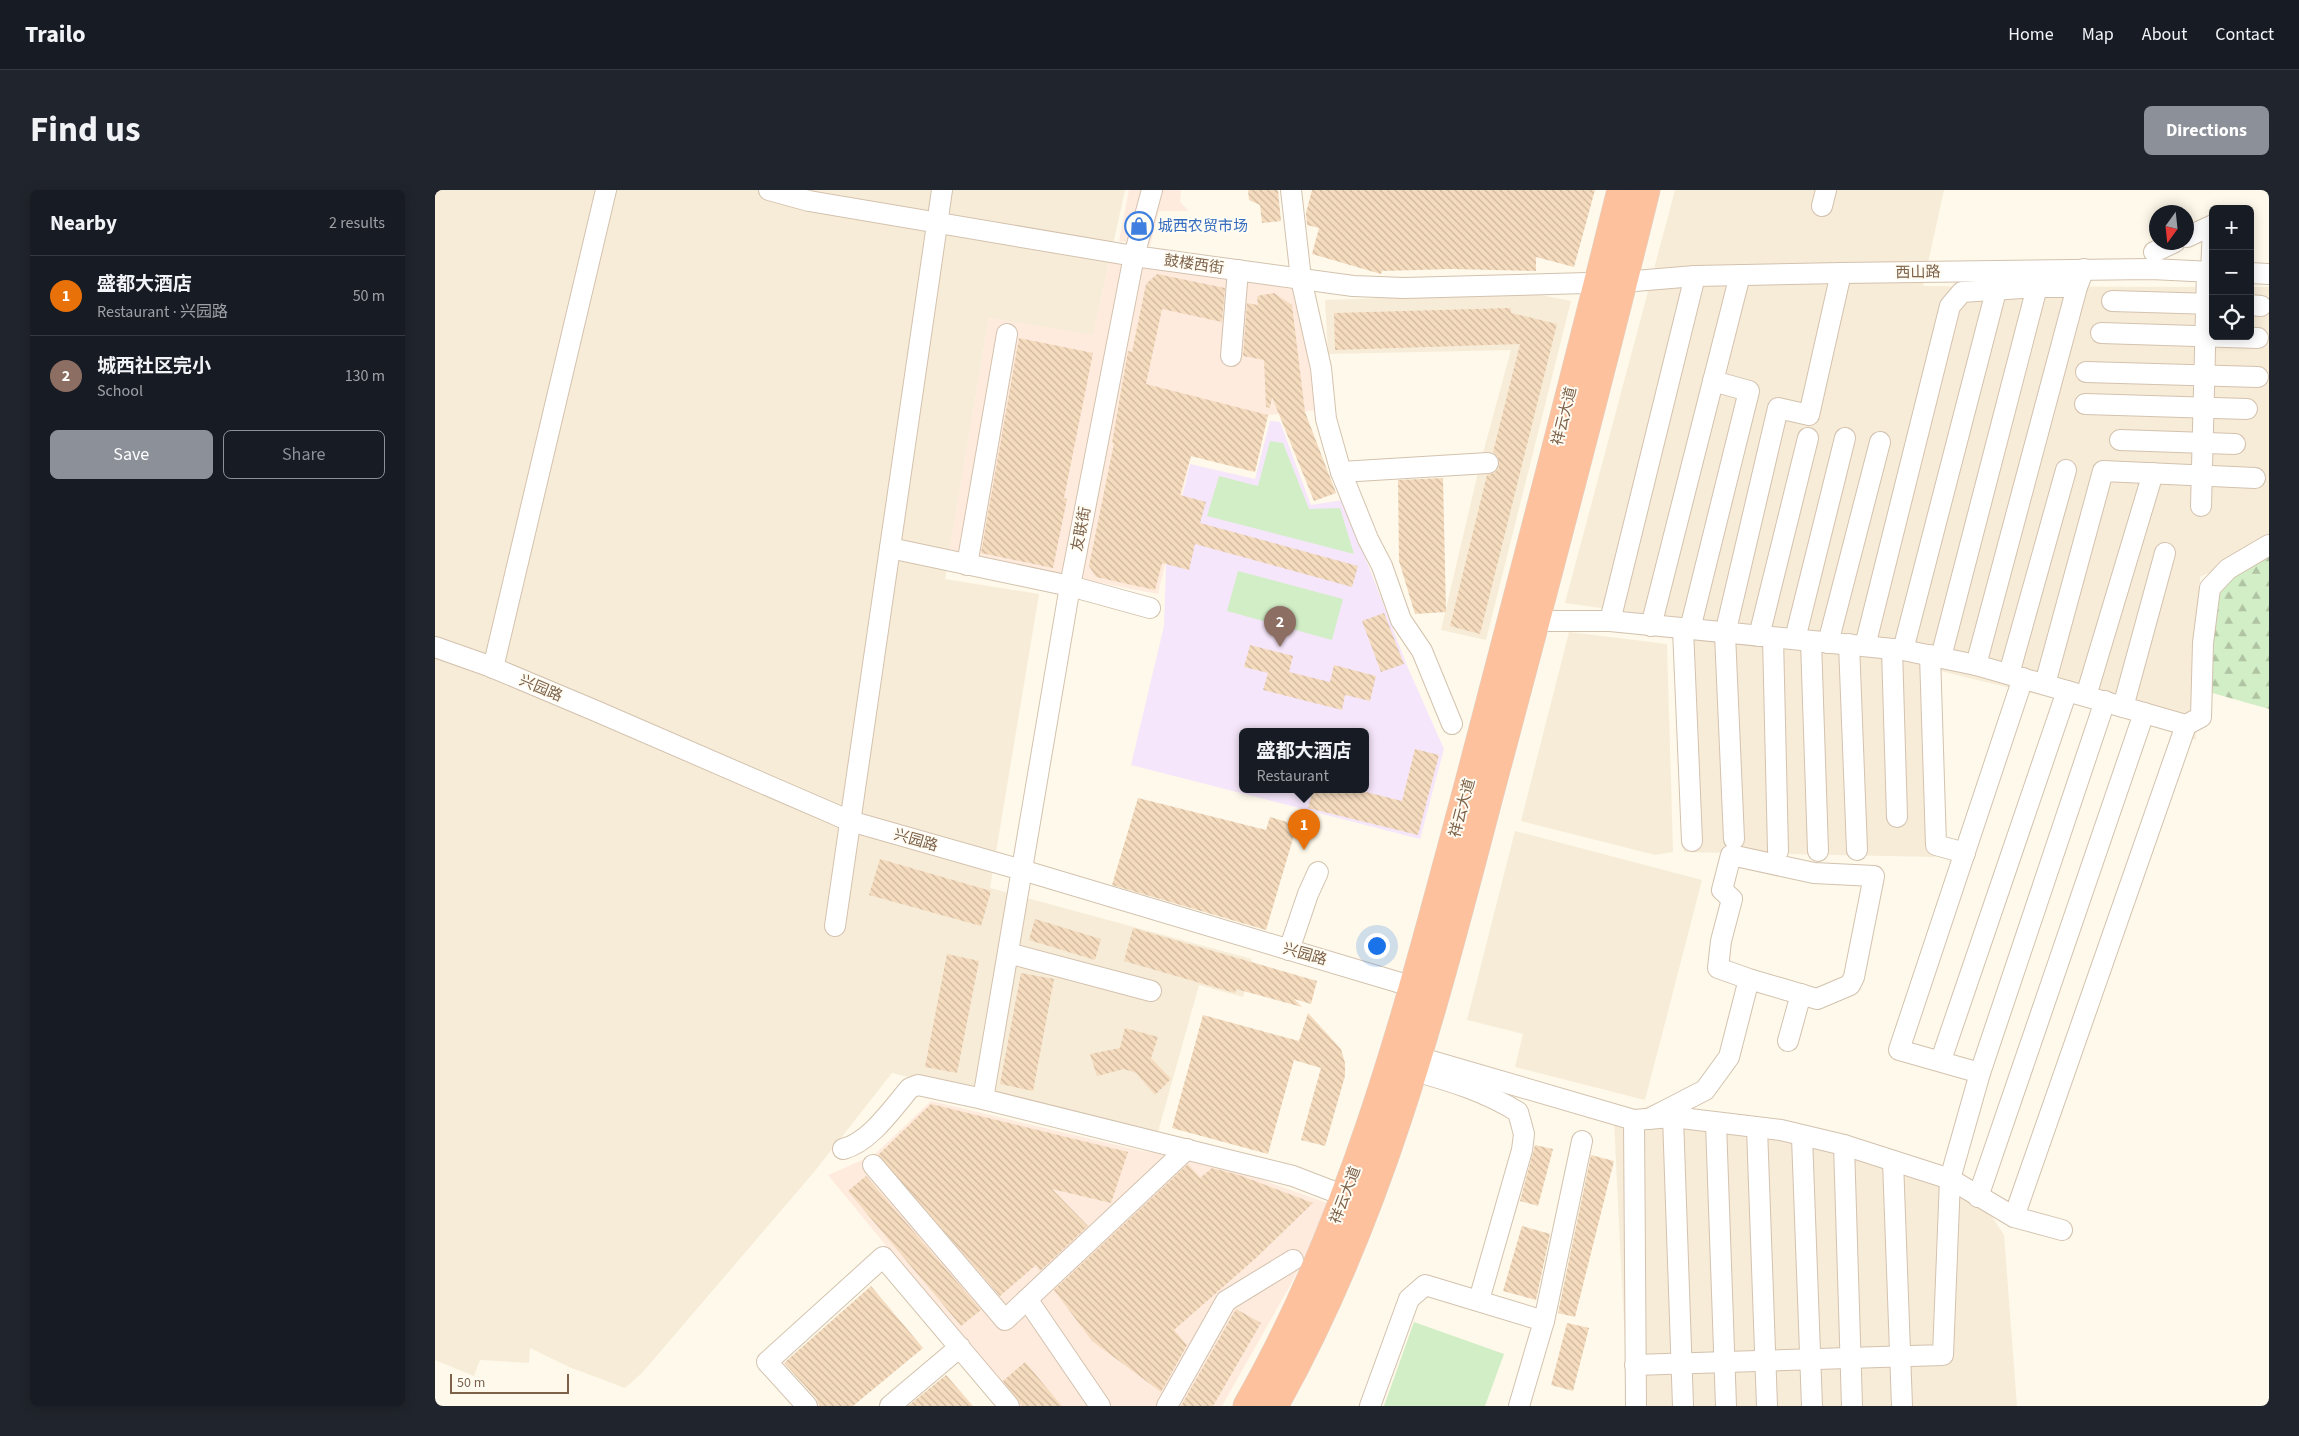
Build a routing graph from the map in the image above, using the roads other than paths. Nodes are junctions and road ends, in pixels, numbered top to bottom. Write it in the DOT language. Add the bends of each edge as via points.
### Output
graph roads {
  1 [pos="606,190"];
  2 [pos="769,190"];
  3 [pos="942,190"];
  4 [pos="1152,190"];
  5 [pos="1291,190"];
  6 [pos="1621,190"];
  7 [pos="1646,190"];
  8 [pos="937,222"];
  9 [pos="2209,229"];
  10 [pos="2194,234"];
  11 [pos="2158,250"];
  12 [pos="2154,252"];
  13 [pos="1134,256"];
  14 [pos="1239,270"];
  15 [pos="2209,272"];
  16 [pos="1841,273"];
  17 [pos="2254,273"];
  18 [pos="2269,274"];
  19 [pos="1740,275"];
  20 [pos="1695,276"];
  21 [pos="2080,278"];
  22 [pos="1301,279"];
  23 [pos="1611,282"];
  24 [pos="2037,287"];
  25 [pos="1996,290"];
  26 [pos="2112,301"];
  27 [pos="2209,304"];
  28 [pos="2209,311"];
  29 [pos="2101,333"];
  30 [pos="1007,334"];
  31 [pos="2205,337"];
  32 [pos="2258,338"];
  33 [pos="1231,356"];
  34 [pos="2086,372"];
  35 [pos="2204,376"];
  36 [pos="2258,377"];
  37 [pos="1713,381"];
  38 [pos="2085,404"];
  39 [pos="2203,408"];
  40 [pos="2247,409"];
  41 [pos="1808,438"];
  42 [pos="1845,438"];
  43 [pos="2120,440"];
  44 [pos="1880,442"];
  45 [pos="2202,443"];
  46 [pos="2235,444"];
  47 [pos="1488,463"];
  48 [pos="2066,470"];
  49 [pos="1341,472"];
  50 [pos="2153,473"];
  51 [pos="2201,475"];
  52 [pos="2255,478"];
  53 [pos="2201,506"];
  54 [pos="2269,545"];
  55 [pos="890,548"];
  56 [pos="2165,553"];
  57 [pos="967,565"];
  58 [pos="1070,586"];
  59 [pos="1150,608"];
  60 [pos="1536,621"];
  61 [pos="1610,622"];
  62 [pos="1651,626"];
  63 [pos="1687,629"];
  64 [pos="1725,634"];
  65 [pos="1766,637"];
  66 [pos="1811,641"];
  67 [pos="1857,645"];
  68 [pos="435,647"];
  69 [pos="1897,650"];
  70 [pos="1936,656"];
  71 [pos="1976,665"];
  72 [pos="493,668"];
  73 [pos="2016,676"];
  74 [pos="2045,684"];
  75 [pos="2095,699"];
  76 [pos="2144,713"];
  77 [pos="1452,724"];
  78 [pos="2186,725"];
  79 [pos="1897,817"];
  80 [pos="850,821"];
  81 [pos="1734,839"];
  82 [pos="1692,842"];
  83 [pos="1857,850"];
  84 [pos="1778,851"];
  85 [pos="1817,851"];
  86 [pos="1965,853"];
  87 [pos="1022,870"];
  88 [pos="1318,872"];
  89 [pos="835,926"];
  90 [pos="1289,950"];
  91 [pos="1008,954"];
  92 [pos="1749,979"];
  93 [pos="1414,986"];
  94 [pos="1151,991"];
  95 [pos="1801,994"];
  96 [pos="1788,1041"];
  97 [pos="1941,1060"];
  98 [pos="1416,1064"];
  99 [pos="1980,1073"];
  100 [pos="983,1099"];
  101 [pos="1673,1117"];
  102 [pos="1642,1120"];
  103 [pos="1716,1123"];
  104 [pos="1757,1128"];
  105 [pos="1802,1136"];
  106 [pos="1582,1141"];
  107 [pos="1843,1145"];
  108 [pos="1187,1148"];
  109 [pos="843,1149"];
  110 [pos="1893,1161"];
  111 [pos="873,1165"];
  112 [pos="1949,1179"];
  113 [pos="1345,1196"];
  114 [pos="1978,1197"];
  115 [pos="2013,1217"];
  116 [pos="2062,1230"];
  117 [pos="1293,1260"];
  118 [pos="1027,1299"];
  119 [pos="1479,1300"];
  120 [pos="1544,1320"];
  121 [pos="960,1347"];
  122 [pos="1900,1357"];
  123 [pos="1851,1358"];
  124 [pos="1810,1360"];
  125 [pos="1765,1361"];
  126 [pos="1724,1362"];
  127 [pos="1682,1364"];
  128 [pos="1635,1365"];
  129 [pos="807,1406"];
  130 [pos="890,1406"];
  131 [pos="1009,1406"];
  132 [pos="1100,1406"];
  133 [pos="1167,1406"];
  134 [pos="1247,1406"];
  135 [pos="1274,1406"];
  136 [pos="1371,1406"];
  137 [pos="1519,1406"];
  138 [pos="1636,1406"];
  139 [pos="1683,1406"];
  140 [pos="1726,1406"];
  141 [pos="1767,1406"];
  142 [pos="1812,1406"];
  143 [pos="1852,1406"];
  144 [pos="1902,1406"];
  1 -- 72 [label="street"];
  2 -- 8 [label="street, 鼓楼西街" via="809,201"];
  3 -- 8 [label="street"];
  4 -- 13 [label="street, 友联街"];
  5 -- 22 [label="street"];
  6 -- 23 [label="highway, 祥云大道"];
  7 -- 23 [label="highway, 祥云大道"];
  8 -- 13 [label="street, 鼓楼西街"];
  8 -- 55 [label="street"];
  9 -- 10 [label="street"];
  11 -- 12 [label="street"];
  13 -- 14 [label="street, 鼓楼西街"];
  13 -- 58 [label="street, 友联街"];
  14 -- 22 [label="street, 鼓楼西街"];
  14 -- 33 [label="street"];
  15 -- 21 [label="street, 西山路" via="2151,269"];
  16 -- 19 [label="street, 西山路"];
  16 -- 21 [label="street, 西山路"];
  16 -- 64 [label="street" via="1809,415 1779,408"];
  17 -- 18 [label="street"];
  19 -- 20 [label="street, 西山路"];
  19 -- 37 [label="street"];
  20 -- 23 [label="street, 西山路"];
  20 -- 61 [label="street"];
  21 -- 24 [label="street"];
  21 -- 71 [label="street"];
  22 -- 23 [label="street, 鼓楼西街" via="1404,288"];
  22 -- 49 [label="street" via="1321,368 1326,419"];
  23 -- 60 [label="highway, 祥云大道"];
  23 -- 93 [label="highway, 祥云大道"];
  24 -- 25 [label="street"];
  24 -- 70 [label="street"];
  25 -- 67 [label="street" via="1962,292 1950,306"];
  25 -- 69 [label="street"];
  26 -- 27 [label="street"];
  28 -- 31 [label="street"];
  29 -- 31 [label="street"];
  30 -- 57 [label="street"];
  31 -- 32 [label="street"];
  31 -- 35 [label="street"];
  34 -- 35 [label="street"];
  35 -- 36 [label="street"];
  35 -- 39 [label="street"];
  37 -- 62 [label="street"];
  37 -- 63 [label="street" via="1749,391"];
  38 -- 39 [label="street"];
  39 -- 40 [label="street"];
  39 -- 45 [label="street"];
  41 -- 65 [label="street"];
  42 -- 66 [label="street"];
  43 -- 45 [label="street"];
  44 -- 66 [label="street"];
  45 -- 46 [label="street"];
  45 -- 51 [label="street"];
  47 -- 49 [label="street"];
  48 -- 73 [label="street"];
  49 -- 77 [label="street" via="1382,566 1401,620 1422,650"];
  50 -- 51 [label="street"];
  50 -- 74 [label="street" via="2103,471"];
  50 -- 75 [label="street"];
  51 -- 52 [label="street"];
  51 -- 53 [label="street"];
  54 -- 78 [label="street" via="2229,569 2210,588 2203,643 2201,717"];
  55 -- 57 [label="street"];
  55 -- 80 [label="street"];
  56 -- 75 [label="street"];
  57 -- 58 [label="street"];
  58 -- 59 [label="street"];
  58 -- 87 [label="street, 友联街"];
  60 -- 61 [label="street"];
  60 -- 98 [label="highway, 祥云大道"];
  61 -- 62 [label="street"];
  62 -- 63 [label="street"];
  63 -- 64 [label="street"];
  63 -- 82 [label="street"];
  64 -- 65 [label="street"];
  64 -- 81 [label="street"];
  65 -- 66 [label="street"];
  65 -- 84 [label="street"];
  66 -- 67 [label="street"];
  66 -- 85 [label="street"];
  67 -- 69 [label="street"];
  67 -- 83 [label="street"];
  68 -- 72 [label="street, 兴园路"];
  69 -- 70 [label="street"];
  69 -- 79 [label="street"];
  70 -- 71 [label="street"];
  70 -- 86 [label="street" via="1937,844"];
  71 -- 73 [label="street"];
  72 -- 80 [label="street, 兴园路"];
  73 -- 74 [label="street"];
  73 -- 86 [label="street"];
  74 -- 75 [label="street"];
  75 -- 76 [label="street"];
  75 -- 97 [label="street"];
  75 -- 99 [label="street"];
  76 -- 78 [label="street"];
  76 -- 114 [label="street"];
  78 -- 115 [label="street"];
  80 -- 87 [label="street, 兴园路"];
  80 -- 89 [label="street"];
  86 -- 97 [label="street" via="1899,1050"];
  87 -- 90 [label="street, 兴园路"];
  87 -- 91 [label="street, 友联街"];
  88 -- 90 [label="street"];
  90 -- 93 [label="street, 兴园路"];
  91 -- 94 [label="street"];
  91 -- 100 [label="street, 友联街"];
  92 -- 95 [label="street"];
  92 -- 95 [label="street" via="1718,968 1732,899 1722,890 1731,855 1814,873 1874,876 1850,985 1817,999"];
  92 -- 102 [label="street" via="1729,1057 1705,1090"];
  93 -- 113 [label="highway, 祥云大道" via="1374,1118"];
  95 -- 96 [label="street"];
  97 -- 99 [label="street"];
  98 -- 102 [label="street"];
  98 -- 119 [label="street" via="1518,1112 1524,1134"];
  98 -- 135 [label="highway, 祥云大道" via="1351,1244"];
  99 -- 112 [label="street"];
  100 -- 108 [label="street"];
  100 -- 109 [label="street" via="918,1085 910,1088 854,1146"];
  101 -- 102 [label="street"];
  101 -- 103 [label="street"];
  101 -- 127 [label="street"];
  102 -- 128 [label="street"];
  103 -- 104 [label="street"];
  103 -- 126 [label="street"];
  104 -- 105 [label="street"];
  104 -- 125 [label="street"];
  105 -- 107 [label="street"];
  105 -- 124 [label="street"];
  106 -- 120 [label="street"];
  107 -- 110 [label="street"];
  107 -- 123 [label="street"];
  108 -- 113 [label="street" via="1293,1176"];
  108 -- 118 [label="street"];
  110 -- 112 [label="street"];
  110 -- 122 [label="street"];
  111 -- 118 [label="street" via="1005,1320"];
  112 -- 114 [label="street"];
  112 -- 122 [label="street" via="1943,1355"];
  113 -- 134 [label="highway, 祥云大道" via="1303,1297"];
  114 -- 115 [label="street"];
  115 -- 116 [label="street"];
  117 -- 133 [label="street" via="1226,1301"];
  118 -- 132 [label="street"];
  119 -- 120 [label="street"];
  119 -- 136 [label="street" via="1425,1285 1409,1299"];
  120 -- 137 [label="street"];
  121 -- 129 [label="street" via="883,1257 767,1362"];
  121 -- 130 [label="street"];
  121 -- 131 [label="street"];
  122 -- 123 [label="street"];
  122 -- 144 [label="street"];
  123 -- 124 [label="street"];
  123 -- 143 [label="street"];
  124 -- 125 [label="street"];
  124 -- 142 [label="street"];
  125 -- 126 [label="street"];
  125 -- 141 [label="street"];
  126 -- 127 [label="street"];
  126 -- 140 [label="street"];
  127 -- 128 [label="street"];
  127 -- 139 [label="street"];
  128 -- 138 [label="street"];
}
